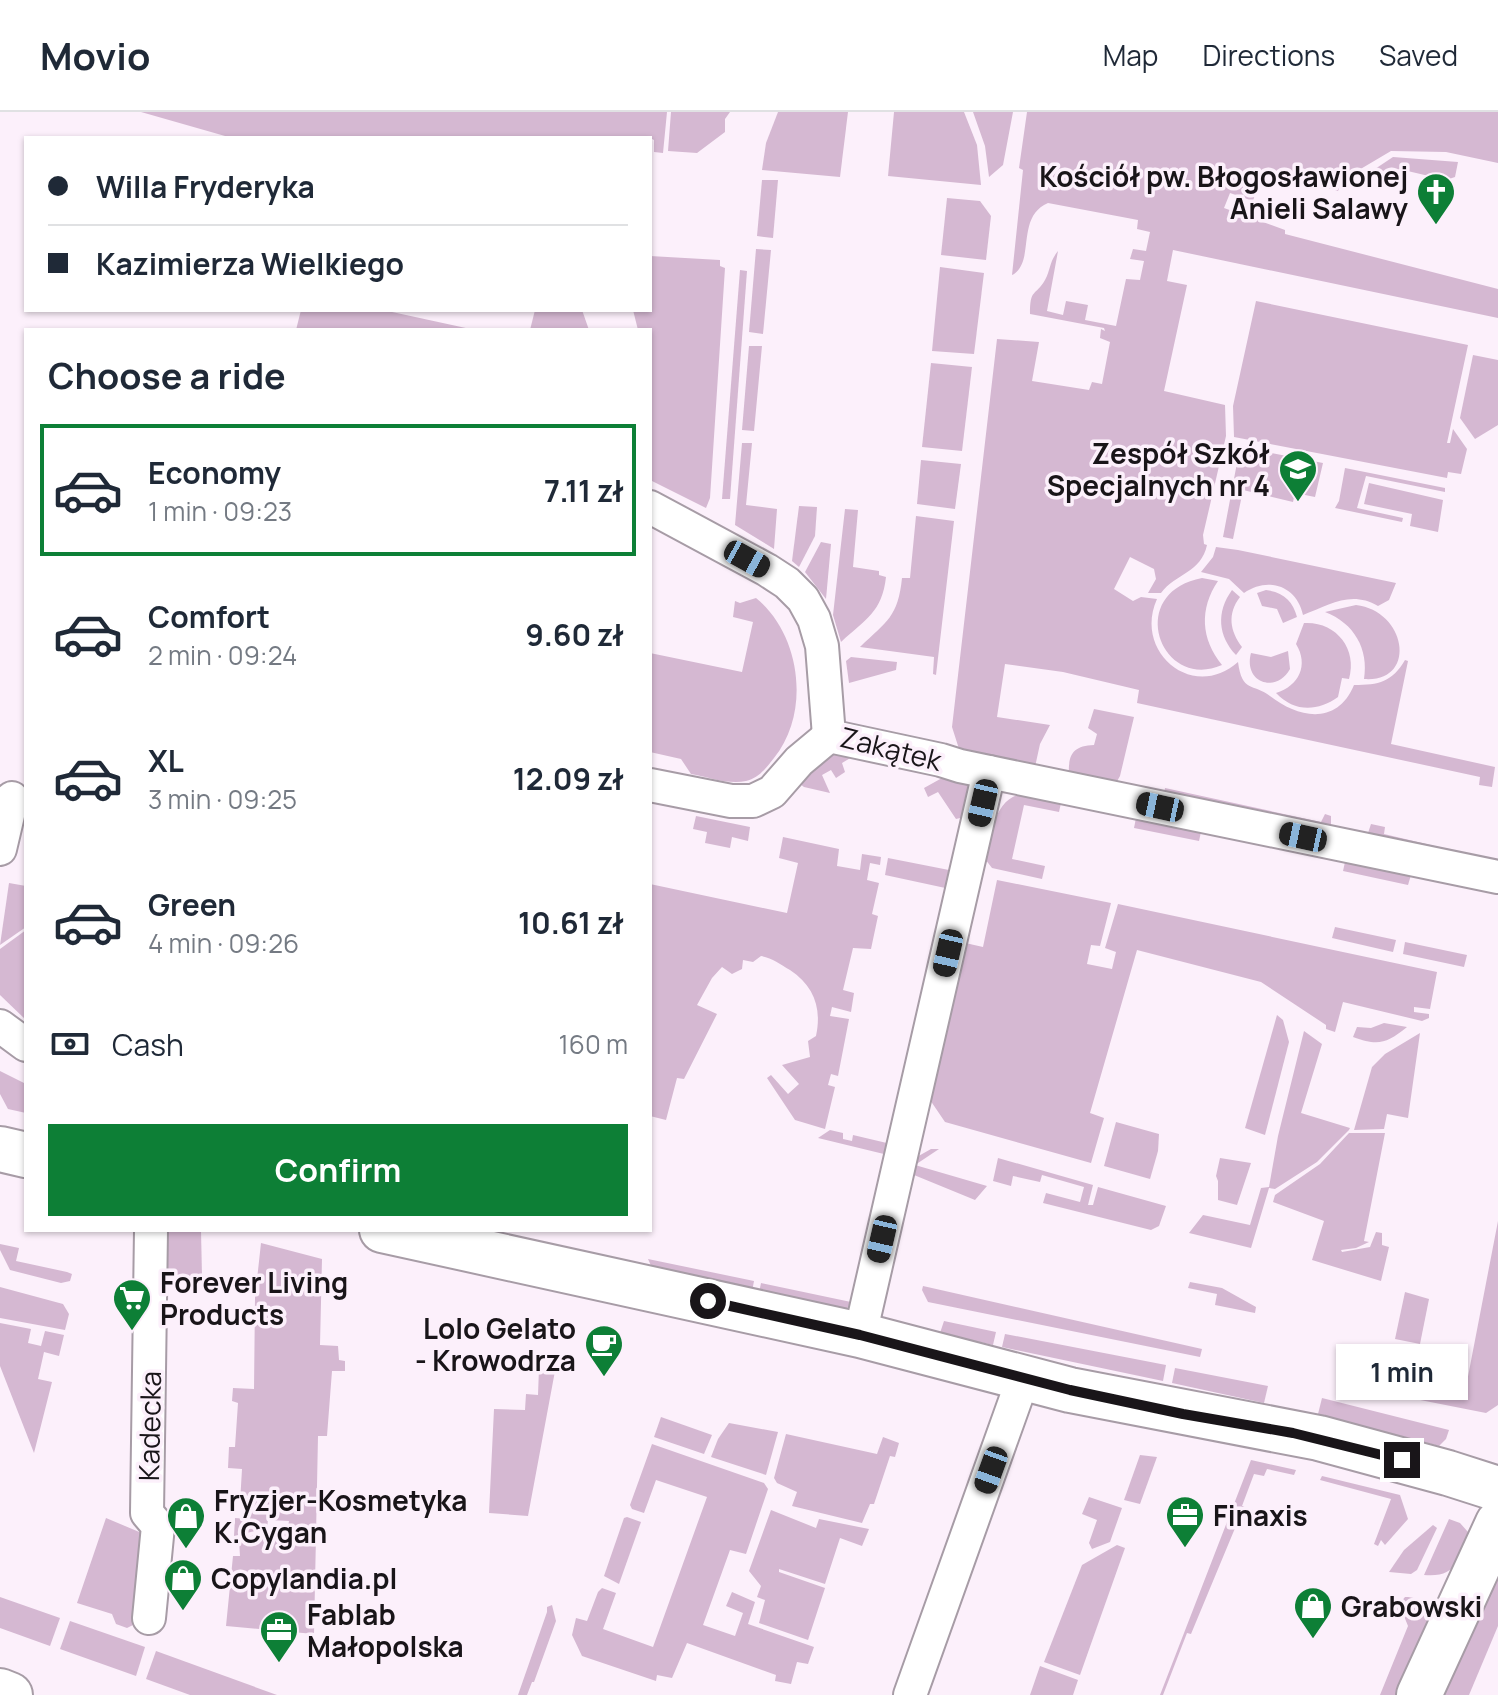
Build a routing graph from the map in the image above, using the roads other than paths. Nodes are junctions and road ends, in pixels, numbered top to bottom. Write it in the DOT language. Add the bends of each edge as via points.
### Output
graph roads {
  1 [pos="652,508"];
  2 [pos="829,736"];
  3 [pos="989,772"];
  4 [pos="652,785"];
  5 [pos="12,798"];
  6 [pos="0,849"];
  7 [pos="1498,877"];
  8 [pos="0,1026"];
  9 [pos="24,1044"];
  10 [pos="0,1149"];
  11 [pos="24,1155"];
  12 [pos="151,1232"];
  13 [pos="391,1232"];
  14 [pos="860,1335"];
  15 [pos="1024,1376"];
  16 [pos="1498,1489"];
  17 [pos="1498,1523"];
  18 [pos="149,1618"];
  19 [pos="0,1691"];
  20 [pos="10,1695"];
  21 [pos="910,1695"];
  22 [pos="1419,1695"];
  1 -- 2 [label="street, Zakątek" via="767,570 803,599 822,646"];
  2 -- 3 [label="street, Zakątek"];
  2 -- 4 [label="street" via="772,792 753,801"];
  3 -- 7 [label="street, Zakątek"];
  3 -- 14 [label="street"];
  5 -- 6 [label="street"];
  8 -- 9 [label="street"];
  10 -- 11 [label="street"];
  12 -- 18 [label="street, Kadecka" via="147,1513 158,1526"];
  13 -- 14 [label="street"];
  14 -- 15 [label="street"];
  15 -- 16 [label="street" via="1145,1406 1319,1438"];
  15 -- 21 [label="street"];
  17 -- 22 [label="street"];
  19 -- 20 [label="street"];
}
